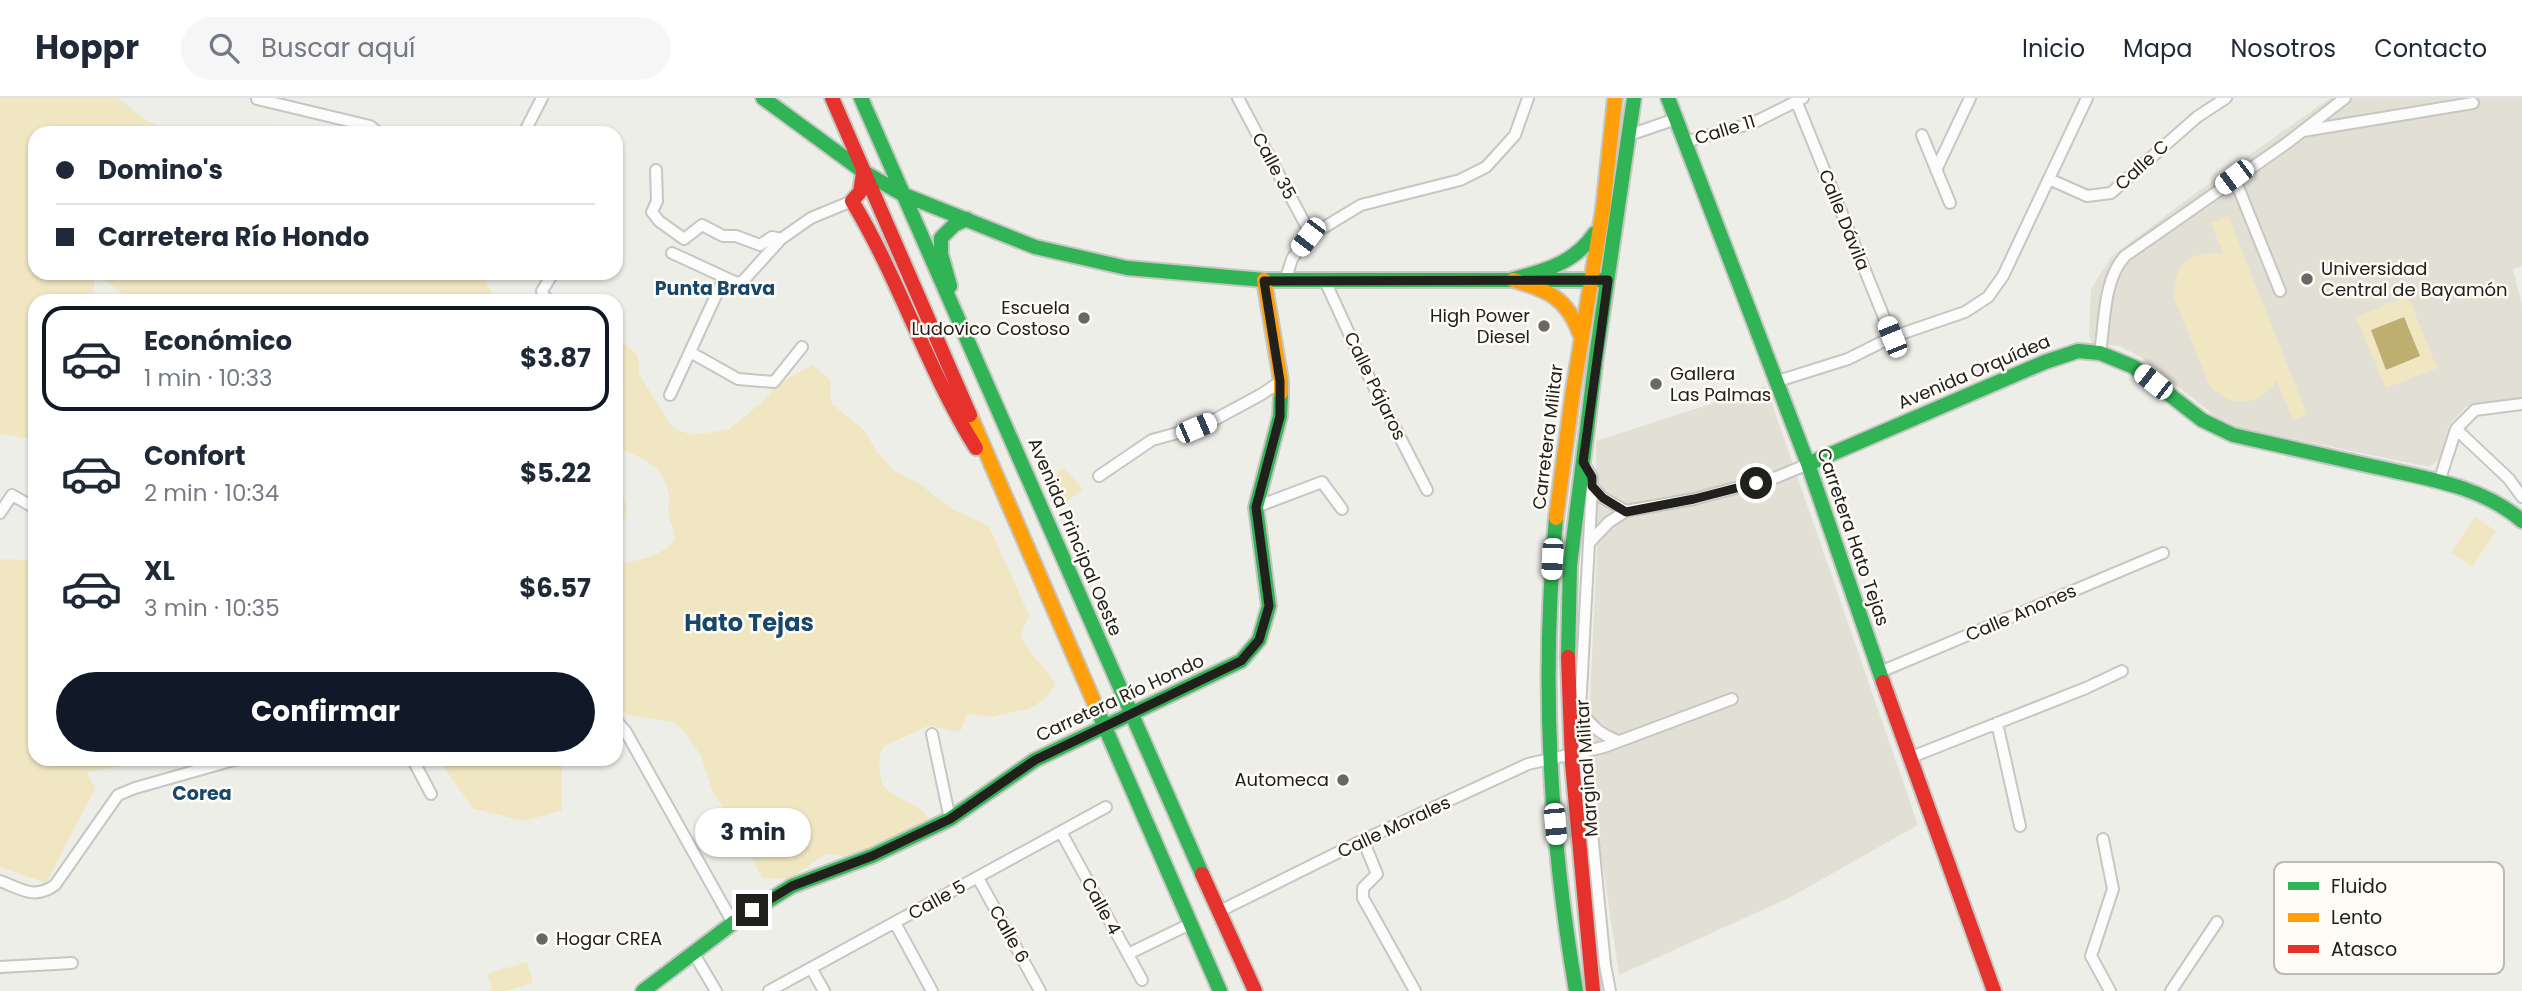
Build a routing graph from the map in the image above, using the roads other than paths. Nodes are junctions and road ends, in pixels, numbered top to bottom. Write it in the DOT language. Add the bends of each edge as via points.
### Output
graph roads {
  1 [pos="542,98"];
  2 [pos="762,98"];
  3 [pos="832,98"];
  4 [pos="861,98"];
  5 [pos="1239,98"];
  6 [pos="1528,98"];
  7 [pos="1615,98"];
  8 [pos="1634,98"];
  9 [pos="1668,98"];
  10 [pos="1970,98"];
  11 [pos="2087,98"];
  12 [pos="2226,98"];
  13 [pos="2346,98"];
  14 [pos="257,99"];
  15 [pos="1800,101"];
  16 [pos="2473,103"];
  17 [pos="1676,119"];
  18 [pos="366,126"];
  19 [pos="528,126"];
  20 [pos="2301,131"];
  21 [pos="1629,135"];
  22 [pos="1922,135"];
  23 [pos="1685,142"];
  24 [pos="656,170"];
  25 [pos="1936,170"];
  26 [pos="864,172"];
  27 [pos="2234,177"];
  28 [pos="2049,179"];
  29 [pos="902,194"];
  30 [pos="852,201"];
  31 [pos="1950,203"];
  32 [pos="967,219"];
  33 [pos="1601,221"];
  34 [pos="1311,235"];
  35 [pos="781,239"];
  36 [pos="672,253"];
  37 [pos="724,278"];
  38 [pos="1510,280"];
  39 [pos="1590,280"];
  40 [pos="1608,280"];
  41 [pos="1264,281"];
  42 [pos="1285,281"];
  43 [pos="1325,281"];
  44 [pos="2280,291"];
  45 [pos="957,318"];
  46 [pos="1581,337"];
  47 [pos="1892,337"];
  48 [pos="802,347"];
  49 [pos="690,352"];
  50 [pos="2101,353"];
  51 [pos="1280,381"];
  52 [pos="1778,381"];
  53 [pos="670,395"];
  54 [pos="2522,404"];
  55 [pos="2456,429"];
  56 [pos="1583,462"];
  57 [pos="1808,464"];
  58 [pos="994,473"];
  59 [pos="1099,476"];
  60 [pos="2439,482"];
  61 [pos="1592,486"];
  62 [pos="1427,490"];
  63 [pos="2522,497"];
  64 [pos="28,504"];
  65 [pos="1256,507"];
  66 [pos="1342,509"];
  67 [pos="1626,512"];
  68 [pos="0,513"];
  69 [pos="2522,521"];
  70 [pos="1590,542"];
  71 [pos="2163,553"];
  72 [pos="2122,671"];
  73 [pos="1880,672"];
  74 [pos="1732,699"];
  75 [pos="1580,710"];
  76 [pos="1131,715"];
  77 [pos="1997,723"];
  78 [pos="1105,726"];
  79 [pos="623,728"];
  80 [pos="932,734"];
  81 [pos="1618,741"];
  82 [pos="1578,753"];
  83 [pos="1909,758"];
  84 [pos="1549,760"];
  85 [pos="213,766"];
  86 [pos="415,766"];
  87 [pos="431,794"];
  88 [pos="1106,807"];
  89 [pos="950,819"];
  90 [pos="2020,826"];
  91 [pos="1061,832"];
  92 [pos="2103,839"];
  93 [pos="1363,840"];
  94 [pos="978,878"];
  95 [pos="0,881"];
  96 [pos="1220,911"];
  97 [pos="2217,922"];
  98 [pos="733,923"];
  99 [pos="895,923"];
  100 [pos="1190,924"];
  101 [pos="694,954"];
  102 [pos="1128,954"];
  103 [pos="72,963"];
  104 [pos="0,967"];
  105 [pos="811,968"];
  106 [pos="1142,980"];
  107 [pos="643,991"];
  108 [pos="716,991"];
  109 [pos="769,991"];
  110 [pos="824,991"];
  111 [pos="932,991"];
  112 [pos="1040,991"];
  113 [pos="1220,991"];
  114 [pos="1255,991"];
  115 [pos="1415,991"];
  116 [pos="1576,991"];
  117 [pos="1593,991"];
  118 [pos="1610,991"];
  119 [pos="1994,991"];
  120 [pos="2110,991"];
  121 [pos="2171,991"];
  1 -- 19 [label="street"];
  2 -- 26 [label="main road"];
  3 -- 26 [label="main road"];
  4 -- 29 [label="main road, Avenida Principal Oeste"];
  5 -- 34 [label="street, Calle 35"];
  6 -- 34 [label="street" via="1515,135 1486,167 1460,180 1361,205"];
  7 -- 33 [label="main road, Carretera Militar"];
  8 -- 21 [label="main road"];
  9 -- 17 [label="main road, Carretera Hato Tejas"];
  10 -- 25 [label="street"];
  11 -- 28 [label="street"];
  12 -- 28 [label="street, Calle C" via="2197,117 2111,193 2087,196"];
  13 -- 20 [label="street"];
  14 -- 18 [label="street"];
  15 -- 23 [label="street, Calle 11" via="1753,123"];
  15 -- 47 [label="street, Calle Dávila"];
  16 -- 20 [label="street"];
  17 -- 21 [label="street"];
  17 -- 23 [label="main road, Carretera Hato Tejas"];
  20 -- 27 [label="street"];
  21 -- 40 [label="main road"];
  22 -- 25 [label="street"];
  23 -- 52 [label="main road, Carretera Hato Tejas"];
  24 -- 35 [label="street" via="657,201 652,212 684,239 702,225 723,236 761,245 772,237"];
  25 -- 31 [label="street"];
  26 -- 29 [label="main road"];
  26 -- 30 [label="main road" via="860,192"];
  26 -- 58 [label="main road"];
  27 -- 44 [label="street"];
  27 -- 50 [label="street" via="2118,264 2111,280"];
  28 -- 47 [label="street" via="2003,276 1988,297 1965,312"];
  29 -- 32 [label="main road"];
  29 -- 45 [label="main road, Avenida Principal Oeste"];
  30 -- 35 [label="street" via="811,218"];
  30 -- 58 [label="main road" via="882,250 948,399"];
  32 -- 41 [label="main road" via="1035,247 1127,268"];
  32 -- 45 [label="main road" via="944,231 940,244"];
  33 -- 38 [label="main road" via="1590,243 1572,261"];
  33 -- 39 [label="main road, Carretera Militar"];
  34 -- 42 [label="street" via="1292,259"];
  35 -- 37 [label="street" via="743,281 737,284"];
  36 -- 37 [label="street"];
  37 -- 49 [label="street"];
  38 -- 39 [label="main road"];
  38 -- 43 [label="main road"];
  38 -- 46 [label="main road" via="1546,289 1564,302"];
  39 -- 40 [label="main road"];
  39 -- 46 [label="main road, Carretera Militar"];
  40 -- 56 [label="main road"];
  41 -- 42 [label="main road"];
  41 -- 51 [label="main road, Carretera Río Hondo"];
  42 -- 43 [label="main road"];
  43 -- 62 [label="street, Calle Pájaros"];
  45 -- 76 [label="main road, Avenida Principal Oeste"];
  46 -- 84 [label="main road, Carretera Militar" via="1552,559"];
  47 -- 52 [label="street" via="1848,359"];
  48 -- 49 [label="street" via="774,382 738,379"];
  49 -- 53 [label="street"];
  50 -- 57 [label="main road, Avenida Orquídea" via="2078,351 2045,362"];
  50 -- 60 [label="main road, Avenida Orquídea" via="2134,367 2202,420 2233,435"];
  51 -- 59 [label="street" via="1227,414 1152,440"];
  51 -- 65 [label="main road, Carretera Río Hondo" via="1280,416"];
  52 -- 57 [label="main road, Carretera Hato Tejas"];
  54 -- 55 [label="street" via="2475,410"];
  55 -- 60 [label="street"];
  55 -- 63 [label="street"];
  56 -- 61 [label="street, Marginal Militar"];
  56 -- 82 [label="main road" via="1570,565 1569,682"];
  57 -- 67 [label="street, Avenida Orquídea" via="1694,499"];
  57 -- 73 [label="main road, Carretera Hato Tejas"];
  58 -- 78 [label="main road"];
  60 -- 69 [label="main road, Avenida Orquídea" via="2488,497"];
  61 -- 67 [label="street"];
  61 -- 70 [label="street, Marginal Militar"];
  64 -- 68 [label="street" via="12,495"];
  65 -- 66 [label="street" via="1322,482"];
  65 -- 76 [label="main road, Carretera Río Hondo" via="1269,606 1259,640 1241,661"];
  67 -- 70 [label="street"];
  70 -- 75 [label="street, Marginal Militar"];
  71 -- 73 [label="street, Calle Anones"];
  72 -- 77 [label="street"];
  73 -- 83 [label="main road, Carretera Hato Tejas"];
  74 -- 81 [label="street, Calle Morales"];
  75 -- 81 [label="street" via="1591,726"];
  75 -- 82 [label="street, Marginal Militar"];
  76 -- 78 [label="main road, Carretera Río Hondo"];
  76 -- 96 [label="main road, Avenida Principal Oeste"];
  77 -- 83 [label="street"];
  77 -- 90 [label="street"];
  78 -- 89 [label="main road, Carretera Río Hondo" via="1035,760"];
  78 -- 100 [label="main road"];
  79 -- 98 [label="street"];
  80 -- 89 [label="street"];
  81 -- 82 [label="street, Calle Morales"];
  82 -- 84 [label="street, Calle Morales"];
  82 -- 117 [label="main road"];
  82 -- 118 [label="street, Marginal Militar"];
  83 -- 119 [label="main road, Carretera Hato Tejas"];
  84 -- 93 [label="street, Calle Morales" via="1528,764"];
  84 -- 116 [label="main road, Carretera Militar"];
  85 -- 95 [label="street" via="118,795 47,891 34,894"];
  86 -- 87 [label="street"];
  88 -- 91 [label="street, Calle 5"];
  89 -- 98 [label="main road, Carretera Río Hondo" via="872,856 792,886"];
  91 -- 94 [label="street, Calle 5"];
  91 -- 102 [label="street, Calle 4"];
  92 -- 120 [label="street" via="2113,889 2091,956"];
  93 -- 96 [label="street, Calle Morales"];
  93 -- 115 [label="street" via="1377,874 1363,888 1363,898"];
  94 -- 99 [label="street, Calle 5"];
  94 -- 112 [label="street, Calle 6"];
  96 -- 114 [label="main road, Avenida Principal Oeste"];
  97 -- 121 [label="street"];
  98 -- 101 [label="main road, Carretera Río Hondo"];
  99 -- 105 [label="street, Calle 5"];
  99 -- 111 [label="street"];
  100 -- 102 [label="street"];
  100 -- 113 [label="main road"];
  101 -- 107 [label="main road, Carretera Río Hondo"];
  101 -- 108 [label="street"];
  102 -- 106 [label="street, Calle 4"];
  103 -- 104 [label="street"];
  105 -- 109 [label="street, Calle 5"];
  105 -- 110 [label="street"];
}
